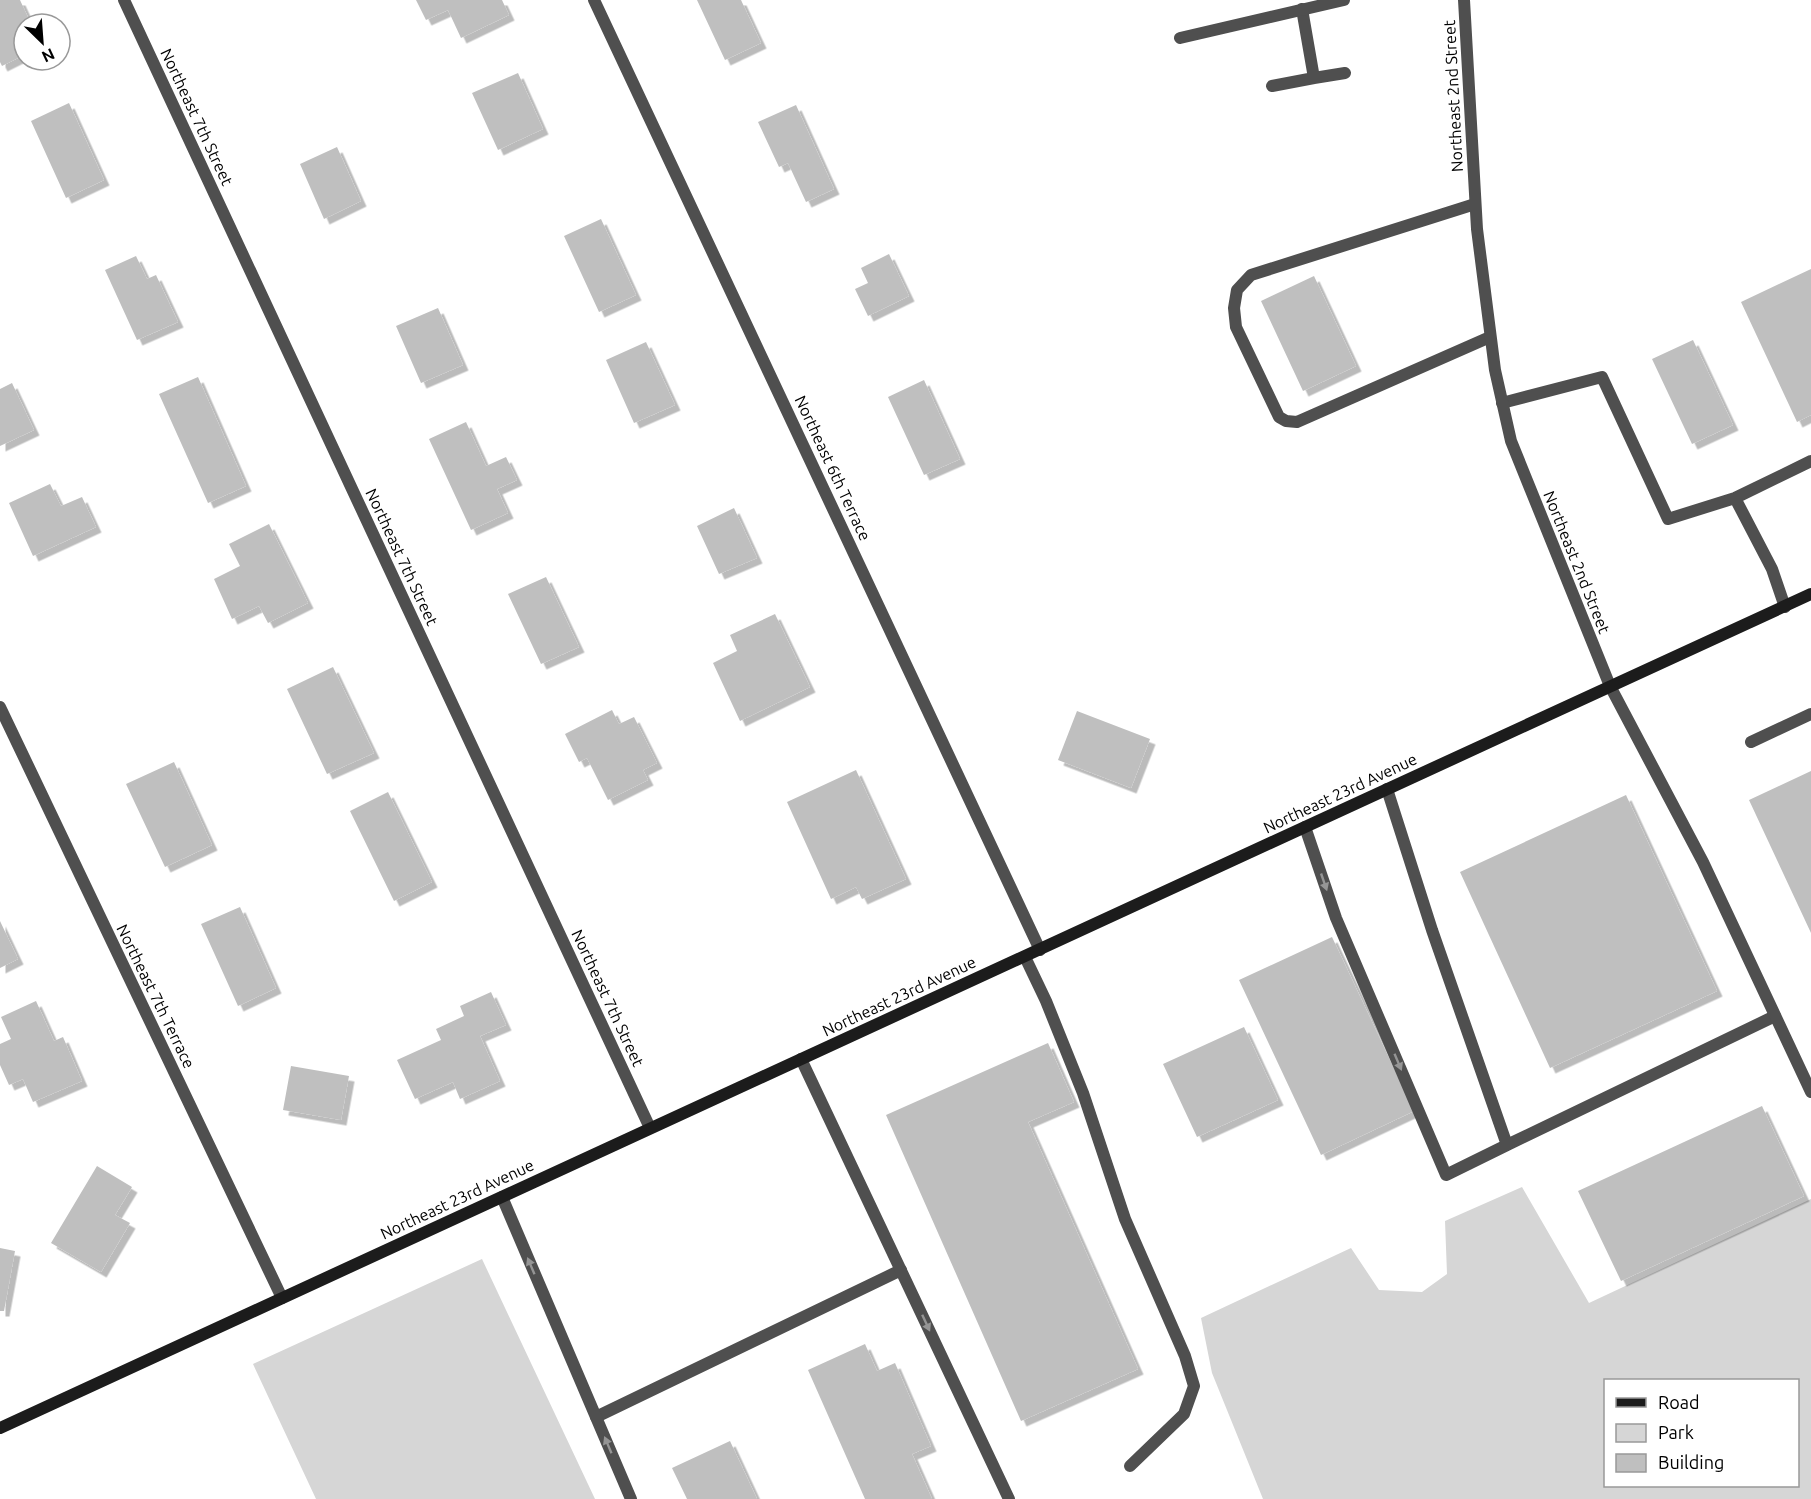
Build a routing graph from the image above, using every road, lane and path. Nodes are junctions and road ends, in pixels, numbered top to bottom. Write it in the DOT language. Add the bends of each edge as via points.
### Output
graph roads {
  1 [pos="124,0"];
  2 [pos="594,0"];
  3 [pos="1344,0"];
  4 [pos="1464,0"];
  5 [pos="1302,9"];
  6 [pos="1180,38"];
  7 [pos="1346,73"];
  8 [pos="1314,78"];
  9 [pos="1272,86"];
  10 [pos="1475,204"];
  11 [pos="1490,337"];
  12 [pos="1502,403"];
  13 [pos="1811,461"];
  14 [pos="1735,498"];
  15 [pos="1811,594"];
  16 [pos="1785,607"];
  17 [pos="1610,686"];
  18 [pos="0,707"];
  19 [pos="1811,714"];
  20 [pos="1751,742"];
  21 [pos="1387,789"];
  22 [pos="1305,827"];
  23 [pos="1040,950"];
  24 [pos="1025,957"];
  25 [pos="1775,1016"];
  26 [pos="801,1059"];
  27 [pos="1811,1092"];
  28 [pos="650,1128"];
  29 [pos="1508,1145"];
  30 [pos="502,1197"];
  31 [pos="901,1270"];
  32 [pos="282,1298"];
  33 [pos="596,1417"];
  34 [pos="0,1428"];
  35 [pos="1130,1466"];
  36 [pos="631,1499"];
  37 [pos="1009,1499"];
  1 -- 28 [label="street, Northeast 7th Street"];
  2 -- 23 [label="street, Northeast 6th Terrace"];
  3 -- 5 [label="street"];
  4 -- 10 [label="street, Northeast 2nd Street"];
  5 -- 6 [label="street"];
  5 -- 8 [label="street"];
  7 -- 8 [label="street"];
  8 -- 9 [label="street"];
  10 -- 11 [label="street, Northeast 2nd Street"];
  10 -- 11 [label="street" via="1251,275 1237,290 1236,327 1279,417 1297,422"];
  11 -- 12 [label="street, Northeast 2nd Street"];
  12 -- 14 [label="street" via="1602,377 1668,519"];
  12 -- 17 [label="street, Northeast 2nd Street" via="1511,441"];
  13 -- 14 [label="street"];
  14 -- 16 [label="street" via="1772,569"];
  15 -- 16 [label="main road, Northeast 23rd Avenue"];
  16 -- 17 [label="main road, Northeast 23rd Avenue"];
  17 -- 21 [label="main road, Northeast 23rd Avenue"];
  17 -- 25 [label="street, Northeast 2nd Street" via="1703,862"];
  18 -- 32 [label="street, Northeast 7th Terrace"];
  19 -- 20 [label="street"];
  21 -- 22 [label="main road, Northeast 23rd Avenue"];
  21 -- 29 [label="street"];
  22 -- 23 [label="main road, Northeast 23rd Avenue"];
  22 -- 29 [label="street, one-way" via="1336,918 1446,1175"];
  23 -- 24 [label="main road, Northeast 23rd Avenue"];
  24 -- 26 [label="main road, Northeast 23rd Avenue"];
  24 -- 35 [label="street" via="1083,1093 1125,1219 1185,1356 1194,1386 1184,1414"];
  25 -- 27 [label="street, Northeast 2nd Street"];
  25 -- 29 [label="street"];
  26 -- 28 [label="main road, Northeast 23rd Avenue"];
  26 -- 31 [label="street"];
  28 -- 30 [label="main road, Northeast 23rd Avenue"];
  30 -- 32 [label="main road, Northeast 23rd Avenue"];
  33 -- 30 [label="street, one-way"];
  31 -- 33 [label="street"];
  31 -- 37 [label="street, one-way"];
  32 -- 34 [label="main road, Northeast 23rd Avenue"];
  36 -- 33 [label="street, one-way"];
}
